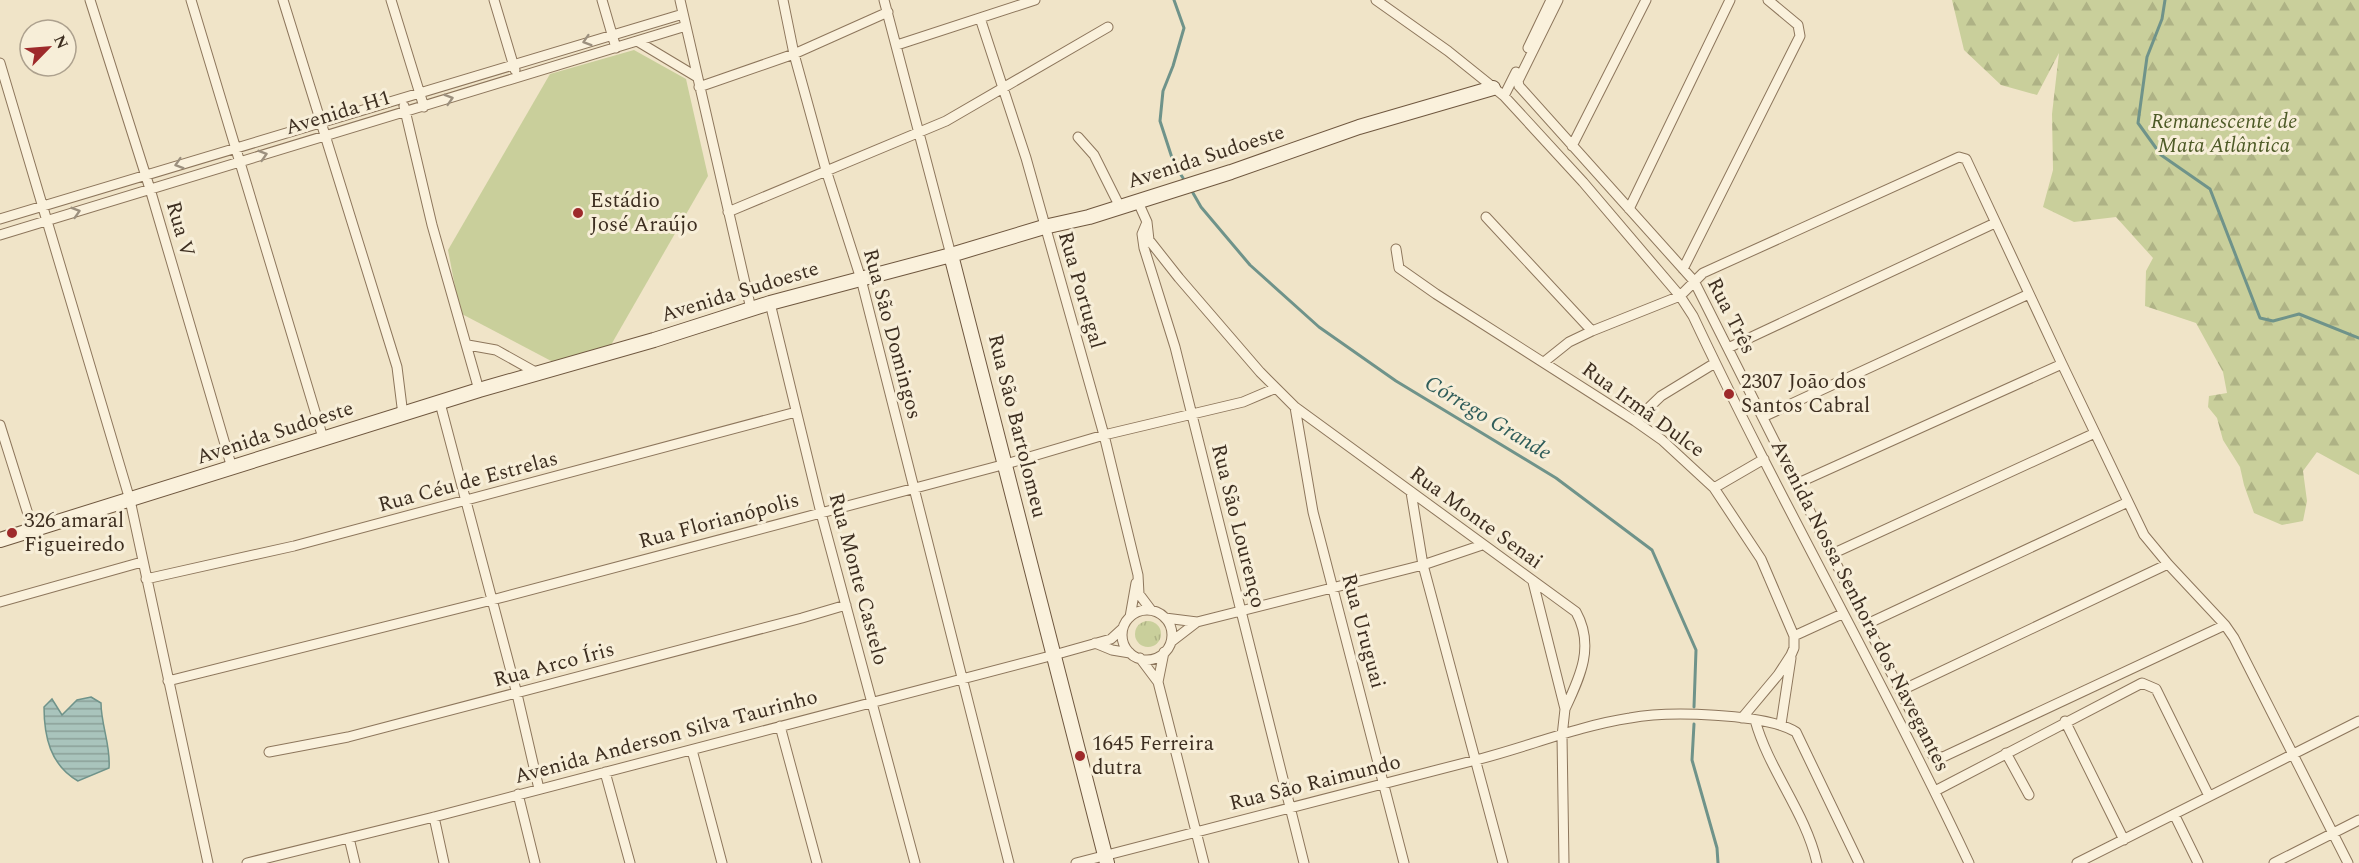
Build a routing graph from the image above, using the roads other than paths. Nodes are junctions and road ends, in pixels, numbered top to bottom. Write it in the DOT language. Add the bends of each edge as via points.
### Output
graph roads {
  1 [pos="90,0"];
  2 [pos="191,0"];
  3 [pos="283,0"];
  4 [pos="391,0"];
  5 [pos="494,0"];
  6 [pos="602,0"];
  7 [pos="680,0"];
  8 [pos="783,0"];
  9 [pos="884,0"];
  10 [pos="1035,0"];
  11 [pos="1376,0"];
  12 [pos="1551,0"];
  13 [pos="1558,0"];
  14 [pos="1646,0"];
  15 [pos="1730,0"];
  16 [pos="1768,0"];
  17 [pos="888,12"];
  18 [pos="683,14"];
  19 [pos="980,18"];
  20 [pos="686,26"];
  21 [pos="1108,27"];
  22 [pos="612,34"];
  23 [pos="637,41"];
  24 [pos="897,45"];
  25 [pos="616,48"];
  26 [pos="794,54"];
  27 [pos="0,63"];
  28 [pos="513,64"];
  29 [pos="517,78"];
  30 [pos="698,82"];
  31 [pos="1004,86"];
  32 [pos="420,92"];
  33 [pos="1499,92"];
  34 [pos="401,98"];
  35 [pos="424,107"];
  36 [pos="406,112"];
  37 [pos="320,122"];
  38 [pos="919,133"];
  39 [pos="324,136"];
  40 [pos="1078,137"];
  41 [pos="1572,146"];
  42 [pos="234,147"];
  43 [pos="239,163"];
  44 [pos="826,170"];
  45 [pos="144,175"];
  46 [pos="150,189"];
  47 [pos="1138,202"];
  48 [pos="44,206"];
  49 [pos="1120,207"];
  50 [pos="1629,209"];
  51 [pos="728,212"];
  52 [pos="1486,218"];
  53 [pos="0,219"];
  54 [pos="47,220"];
  55 [pos="1147,222"];
  56 [pos="1995,223"];
  57 [pos="1044,227"];
  58 [pos="0,235"];
  59 [pos="1396,249"];
  60 [pos="951,255"];
  61 [pos="1683,269"];
  62 [pos="861,279"];
  63 [pos="1694,281"];
  64 [pos="2029,294"];
  65 [pos="1680,296"];
  66 [pos="770,303"];
  67 [pos="751,309"];
  68 [pos="1592,331"];
  69 [pos="468,345"];
  70 [pos="1728,348"];
  71 [pos="1544,362"];
  72 [pos="1715,363"];
  73 [pos="2062,364"];
  74 [pos="539,374"];
  75 [pos="1276,388"];
  76 [pos="479,390"];
  77 [pos="440,403"];
  78 [pos="1295,407"];
  79 [pos="796,412"];
  80 [pos="1191,414"];
  81 [pos="403,415"];
  82 [pos="1763,417"];
  83 [pos="1635,421"];
  84 [pos="0,425"];
  85 [pos="2095,433"];
  86 [pos="1104,435"];
  87 [pos="323,438"];
  88 [pos="1764,459"];
  89 [pos="1006,464"];
  90 [pos="232,468"];
  91 [pos="1796,484"];
  92 [pos="915,488"];
  93 [pos="1714,488"];
  94 [pos="1411,492"];
  95 [pos="130,500"];
  96 [pos="465,501"];
  97 [pos="2128,502"];
  98 [pos="821,513"];
  99 [pos="33,530"];
  100 [pos="0,540"];
  101 [pos="1482,545"];
  102 [pos="1832,554"];
  103 [pos="142,562"];
  104 [pos="2168,564"];
  105 [pos="1423,565"];
  106 [pos="1138,575"];
  107 [pos="146,579"];
  108 [pos="1533,582"];
  109 [pos="1333,587"];
  110 [pos="492,600"];
  111 [pos="0,602"];
  112 [pos="846,605"];
  113 [pos="1151,610"];
  114 [pos="1241,612"];
  115 [pos="1842,614"];
  116 [pos="1130,617"];
  117 [pos="1165,618"];
  118 [pos="1197,622"];
  119 [pos="1867,624"];
  120 [pos="2225,625"];
  121 [pos="1123,628"];
  122 [pos="1794,636"];
  123 [pos="1171,642"];
  124 [pos="1095,643"];
  125 [pos="1164,652"];
  126 [pos="1130,653"];
  127 [pos="1054,655"];
  128 [pos="1791,655"];
  129 [pos="1140,658"];
  130 [pos="963,678"];
  131 [pos="168,681"];
  132 [pos="1158,682"];
  133 [pos="1900,691"];
  134 [pos="517,694"];
  135 [pos="871,702"];
  136 [pos="1565,709"];
  137 [pos="1742,718"];
  138 [pos="1755,720"];
  139 [pos="2065,721"];
  140 [pos="2359,721"];
  141 [pos="1781,724"];
  142 [pos="780,726"];
  143 [pos="1562,736"];
  144 [pos="692,750"];
  145 [pos="269,752"];
  146 [pos="2007,753"];
  147 [pos="2293,754"];
  148 [pos="1476,760"];
  149 [pos="604,772"];
  150 [pos="1384,783"];
  151 [pos="539,789"];
  152 [pos="1935,791"];
  153 [pos="518,794"];
  154 [pos="2029,795"];
  155 [pos="2209,796"];
  156 [pos="1290,807"];
  157 [pos="2174,814"];
  158 [pos="434,817"];
  159 [pos="2359,820"];
  160 [pos="1196,832"];
  161 [pos="2332,833"];
  162 [pos="349,838"];
  163 [pos="2124,840"];
  164 [pos="1106,859"];
  165 [pos="208,863"];
  166 [pos="247,863"];
  167 [pos="355,863"];
  168 [pos="444,863"];
  169 [pos="535,863"];
  170 [pos="630,863"];
  171 [pos="722,863"];
  172 [pos="817,863"];
  173 [pos="915,863"];
  174 [pos="1009,863"];
  175 [pos="1076,863"];
  176 [pos="1204,863"];
  177 [pos="1304,863"];
  178 [pos="1404,863"];
  179 [pos="1503,863"];
  180 [pos="1564,863"];
  181 [pos="1817,863"];
  182 [pos="1859,863"];
  183 [pos="1969,863"];
  184 [pos="2077,863"];
  185 [pos="2198,863"];
  186 [pos="2274,863"];
  187 [pos="2348,863"];
  1 -- 45 [label="street, Rua V"];
  2 -- 42 [label="street"];
  3 -- 37 [label="street"];
  4 -- 32 [label="street"];
  5 -- 28 [label="street"];
  6 -- 22 [label="street"];
  7 -- 18 [label="street"];
  8 -- 26 [label="street, Rua São Domingos"];
  9 -- 17 [label="street, Rua São Bartolomeu"];
  10 -- 19 [label="street"];
  11 -- 33 [label="street, Avenida Nossa Senhora dos Navegantes"];
  12 -- 33 [label="street"];
  13 -- 41 [label="street, Rua Três" via="1518,81 1521,90"];
  14 -- 41 [label="street"];
  15 -- 50 [label="street"];
  16 -- 61 [label="street" via="1798,25 1800,36"];
  17 -- 24 [label="street, Rua São Bartolomeu"];
  17 -- 26 [label="street"];
  18 -- 20 [label="street"];
  18 -- 22 [label="street, Avenida H1"];
  19 -- 24 [label="street"];
  19 -- 31 [label="street, Rua Portugal"];
  20 -- 23 [label="street, Avenida H1"];
  20 -- 30 [label="street"];
  21 -- 31 [label="street"];
  22 -- 25 [label="street"];
  22 -- 28 [label="street, Avenida H1, one-way"];
  23 -- 25 [label="street, Avenida H1"];
  23 -- 30 [label="street"];
  24 -- 38 [label="street, Rua São Bartolomeu"];
  25 -- 29 [label="street, Avenida H1"];
  26 -- 30 [label="street"];
  26 -- 44 [label="street, Rua São Domingos"];
  27 -- 48 [label="street"];
  28 -- 29 [label="street"];
  28 -- 32 [label="street, Avenida H1"];
  35 -- 29 [label="street, Avenida H1, one-way"];
  30 -- 51 [label="street"];
  31 -- 38 [label="street"];
  31 -- 57 [label="street, Rua Portugal"];
  32 -- 34 [label="street, Avenida H1"];
  32 -- 35 [label="street"];
  33 -- 47 [label="street, Avenida Sudoeste" via="1359,127"];
  33 -- 65 [label="street, Avenida Nossa Senhora dos Navegantes" via="1583,182"];
  34 -- 36 [label="street"];
  34 -- 37 [label="street, Avenida H1"];
  35 -- 36 [label="street, Avenida H1"];
  36 -- 39 [label="street, Avenida H1"];
  36 -- 69 [label="street" via="432,225"];
  37 -- 39 [label="street"];
  37 -- 42 [label="street, Avenida H1"];
  38 -- 44 [label="street"];
  38 -- 60 [label="street, Rua São Bartolomeu"];
  43 -- 39 [label="street, Avenida H1, one-way"];
  39 -- 81 [label="street" via="397,367"];
  40 -- 49 [label="street" via="1094,155"];
  41 -- 50 [label="street, Rua Três"];
  42 -- 43 [label="street"];
  42 -- 45 [label="street, Avenida H1, one-way"];
  43 -- 46 [label="street, Avenida H1"];
  43 -- 87 [label="street"];
  44 -- 51 [label="street"];
  44 -- 62 [label="street, Rua São Domingos"];
  45 -- 46 [label="street, Rua V"];
  45 -- 48 [label="street, Avenida H1"];
  54 -- 46 [label="street, Avenida H1, one-way"];
  46 -- 90 [label="street, Rua V"];
  47 -- 49 [label="street, Avenida Sudoeste"];
  47 -- 55 [label="street, Rua São Lourenço"];
  48 -- 53 [label="street, Avenida H1"];
  48 -- 54 [label="street"];
  49 -- 57 [label="street, Avenida Sudoeste"];
  50 -- 61 [label="street, Rua Três"];
  51 -- 67 [label="street"];
  52 -- 68 [label="street"];
  54 -- 58 [label="street, Avenida H1"];
  54 -- 95 [label="street"];
  55 -- 75 [label="street" via="1149,240"];
  55 -- 80 [label="street, Rua São Lourenço" via="1142,241"];
  56 -- 63 [label="street" via="1966,159 1959,157 1703,273"];
  56 -- 64 [label="street"];
  56 -- 70 [label="street"];
  57 -- 60 [label="street, Avenida Sudoeste"];
  57 -- 86 [label="street, Rua Portugal"];
  59 -- 71 [label="street, Rua Irmã Dulce" via="1399,268"];
  60 -- 62 [label="street, Avenida Sudoeste"];
  60 -- 89 [label="street, Rua São Bartolomeu"];
  61 -- 63 [label="street, Rua Três"];
  62 -- 66 [label="street, Avenida Sudoeste"];
  62 -- 92 [label="street, Rua São Domingos"];
  63 -- 65 [label="street"];
  63 -- 70 [label="street, Rua Três"];
  64 -- 73 [label="street"];
  64 -- 82 [label="street"];
  65 -- 68 [label="street"];
  65 -- 72 [label="street, Avenida Nossa Senhora dos Navegantes"];
  66 -- 67 [label="street, Avenida Sudoeste"];
  66 -- 79 [label="street, Rua Monte Castelo"];
  67 -- 74 [label="street, Avenida Sudoeste"];
  68 -- 71 [label="street" via="1569,342"];
  69 -- 74 [label="street" via="496,350"];
  69 -- 76 [label="street"];
  70 -- 82 [label="street, Rua Três"];
  71 -- 83 [label="street, Rua Irmã Dulce"];
  72 -- 83 [label="street" via="1661,396"];
  72 -- 88 [label="street, Avenida Nossa Senhora dos Navegantes"];
  73 -- 85 [label="street"];
  73 -- 91 [label="street"];
  74 -- 76 [label="street, Avenida Sudoeste"];
  75 -- 78 [label="street, Rua Monte Senai"];
  75 -- 80 [label="street, Rua Florianópolis" via="1243,402"];
  76 -- 77 [label="street, Avenida Sudoeste"];
  77 -- 81 [label="street, Avenida Sudoeste"];
  77 -- 96 [label="street"];
  78 -- 94 [label="street, Rua Monte Senai"];
  78 -- 109 [label="street, Rua Uruguai" via="1313,512"];
  79 -- 96 [label="street, Rua Céu de Estrelas"];
  79 -- 98 [label="street, Rua Monte Castelo"];
  80 -- 86 [label="street, Rua Florianópolis"];
  80 -- 114 [label="street, Rua São Lourenço"];
  81 -- 87 [label="street, Avenida Sudoeste"];
  82 -- 91 [label="street, Rua Três"];
  83 -- 93 [label="street, Rua Irmã Dulce"];
  84 -- 99 [label="street"];
  85 -- 97 [label="street"];
  85 -- 102 [label="street"];
  86 -- 89 [label="street, Rua Florianópolis"];
  86 -- 106 [label="street, Rua Portugal"];
  87 -- 90 [label="street, Avenida Sudoeste"];
  88 -- 93 [label="street"];
  88 -- 115 [label="street, Avenida Nossa Senhora dos Navegantes"];
  89 -- 92 [label="street, Rua Florianópolis"];
  89 -- 127 [label="street, Rua São Bartolomeu"];
  90 -- 95 [label="street, Avenida Sudoeste"];
  91 -- 102 [label="street, Rua Três"];
  92 -- 98 [label="street, Rua Florianópolis"];
  92 -- 130 [label="street, Rua São Domingos"];
  93 -- 122 [label="street, Rua Irmã Dulce" via="1766,568"];
  94 -- 101 [label="street, Rua Monte Senai"];
  94 -- 105 [label="street"];
  95 -- 99 [label="street, Avenida Sudoeste"];
  95 -- 103 [label="street"];
  96 -- 107 [label="street, Rua Céu de Estrelas" via="294,546"];
  96 -- 110 [label="street"];
  97 -- 104 [label="street" via="2144,535"];
  97 -- 119 [label="street"];
  98 -- 110 [label="street, Rua Florianópolis"];
  98 -- 112 [label="street, Rua Monte Castelo"];
  99 -- 100 [label="street, Avenida Sudoeste"];
  101 -- 105 [label="street"];
  101 -- 108 [label="street, Rua Monte Senai"];
  102 -- 119 [label="street, Rua Três"];
  103 -- 107 [label="street"];
  103 -- 111 [label="street"];
  104 -- 120 [label="street"];
  104 -- 133 [label="street"];
  105 -- 109 [label="street"];
  105 -- 148 [label="street"];
  106 -- 113 [label="street, Rua Portugal" via="1139,594"];
  106 -- 116 [label="street"];
  107 -- 131 [label="street"];
  108 -- 136 [label="street"];
  108 -- 136 [label="street, Rua Monte Senai" via="1576,612 1585,633 1584,657"];
  109 -- 114 [label="street"];
  109 -- 150 [label="street, Rua Uruguai"];
  110 -- 131 [label="street, Rua Florianópolis"];
  110 -- 134 [label="street"];
  112 -- 134 [label="street, Rua Arco Íris"];
  112 -- 135 [label="street, Rua Monte Castelo"];
  113 -- 116 [label="street"];
  113 -- 117 [label="street"];
  114 -- 118 [label="street"];
  114 -- 156 [label="street, Rua São Lourenço"];
  115 -- 122 [label="street"];
  115 -- 152 [label="street, Avenida Nossa Senhora dos Navegantes"];
  116 -- 121 [label="street"];
  117 -- 118 [label="street"];
  117 -- 123 [label="street" via="1171,629"];
  118 -- 123 [label="street"];
  119 -- 133 [label="street, Rua Três"];
  120 -- 133 [label="street, Rua Três" via="1943,757 1936,758 1931,753"];
  120 -- 147 [label="street"];
  121 -- 124 [label="street, Avenida Anderson Silva Taurinho" via="1111,639"];
  121 -- 126 [label="street"];
  122 -- 128 [label="street"];
  123 -- 125 [label="street"];
  124 -- 126 [label="street"];
  124 -- 127 [label="street, Avenida Anderson Silva Taurinho"];
  125 -- 129 [label="street" via="1153,659"];
  125 -- 132 [label="street"];
  126 -- 129 [label="street"];
  127 -- 130 [label="street, Avenida Anderson Silva Taurinho"];
  127 -- 164 [label="street, Rua São Bartolomeu"];
  128 -- 137 [label="street"];
  128 -- 141 [label="street"];
  129 -- 132 [label="street"];
  130 -- 135 [label="street, Avenida Anderson Silva Taurinho"];
  130 -- 174 [label="street, Rua São Domingos"];
  131 -- 165 [label="street"];
  132 -- 160 [label="street"];
  134 -- 145 [label="street, Rua Arco Íris" via="348,737"];
  134 -- 151 [label="street"];
  135 -- 142 [label="street, Avenida Anderson Silva Taurinho"];
  135 -- 173 [label="street, Rua Monte Castelo"];
  136 -- 143 [label="street"];
  137 -- 138 [label="street, Rua São Raimundo"];
  137 -- 143 [label="street, Rua São Raimundo" via="1639,717"];
  138 -- 141 [label="street, Rua São Raimundo"];
  138 -- 181 [label="street" via="1765,751 1808,830"];
  139 -- 146 [label="street"];
  139 -- 155 [label="street" via="2142,683 2156,689"];
  139 -- 163 [label="street"];
  140 -- 147 [label="street"];
  141 -- 182 [label="street" via="1800,737"];
  142 -- 144 [label="street, Avenida Anderson Silva Taurinho"];
  142 -- 172 [label="street"];
  143 -- 148 [label="street, Rua São Raimundo"];
  143 -- 180 [label="street"];
  144 -- 149 [label="street, Avenida Anderson Silva Taurinho"];
  144 -- 171 [label="street"];
  146 -- 152 [label="street"];
  146 -- 154 [label="street"];
  147 -- 155 [label="street"];
  147 -- 161 [label="street"];
  148 -- 150 [label="street, Rua São Raimundo"];
  148 -- 179 [label="street"];
  149 -- 151 [label="street, Avenida Anderson Silva Taurinho"];
  149 -- 170 [label="street"];
  150 -- 156 [label="street, Rua São Raimundo"];
  150 -- 178 [label="street, Rua Uruguai"];
  151 -- 153 [label="street, Avenida Anderson Silva Taurinho"];
  152 -- 183 [label="street, Avenida Nossa Senhora dos Navegantes"];
  153 -- 158 [label="street, Avenida Anderson Silva Taurinho"];
  153 -- 169 [label="street"];
  155 -- 157 [label="street"];
  156 -- 160 [label="street, Rua São Raimundo"];
  156 -- 177 [label="street, Rua São Lourenço"];
  157 -- 163 [label="street"];
  157 -- 185 [label="street"];
  158 -- 162 [label="street, Avenida Anderson Silva Taurinho"];
  158 -- 168 [label="street"];
  159 -- 161 [label="street"];
  160 -- 164 [label="street, Rua São Raimundo"];
  160 -- 176 [label="street"];
  161 -- 186 [label="street"];
  161 -- 187 [label="street"];
  162 -- 166 [label="street, Avenida Anderson Silva Taurinho"];
  162 -- 167 [label="street"];
  163 -- 184 [label="street"];
  164 -- 175 [label="street, Rua São Raimundo"];
}
